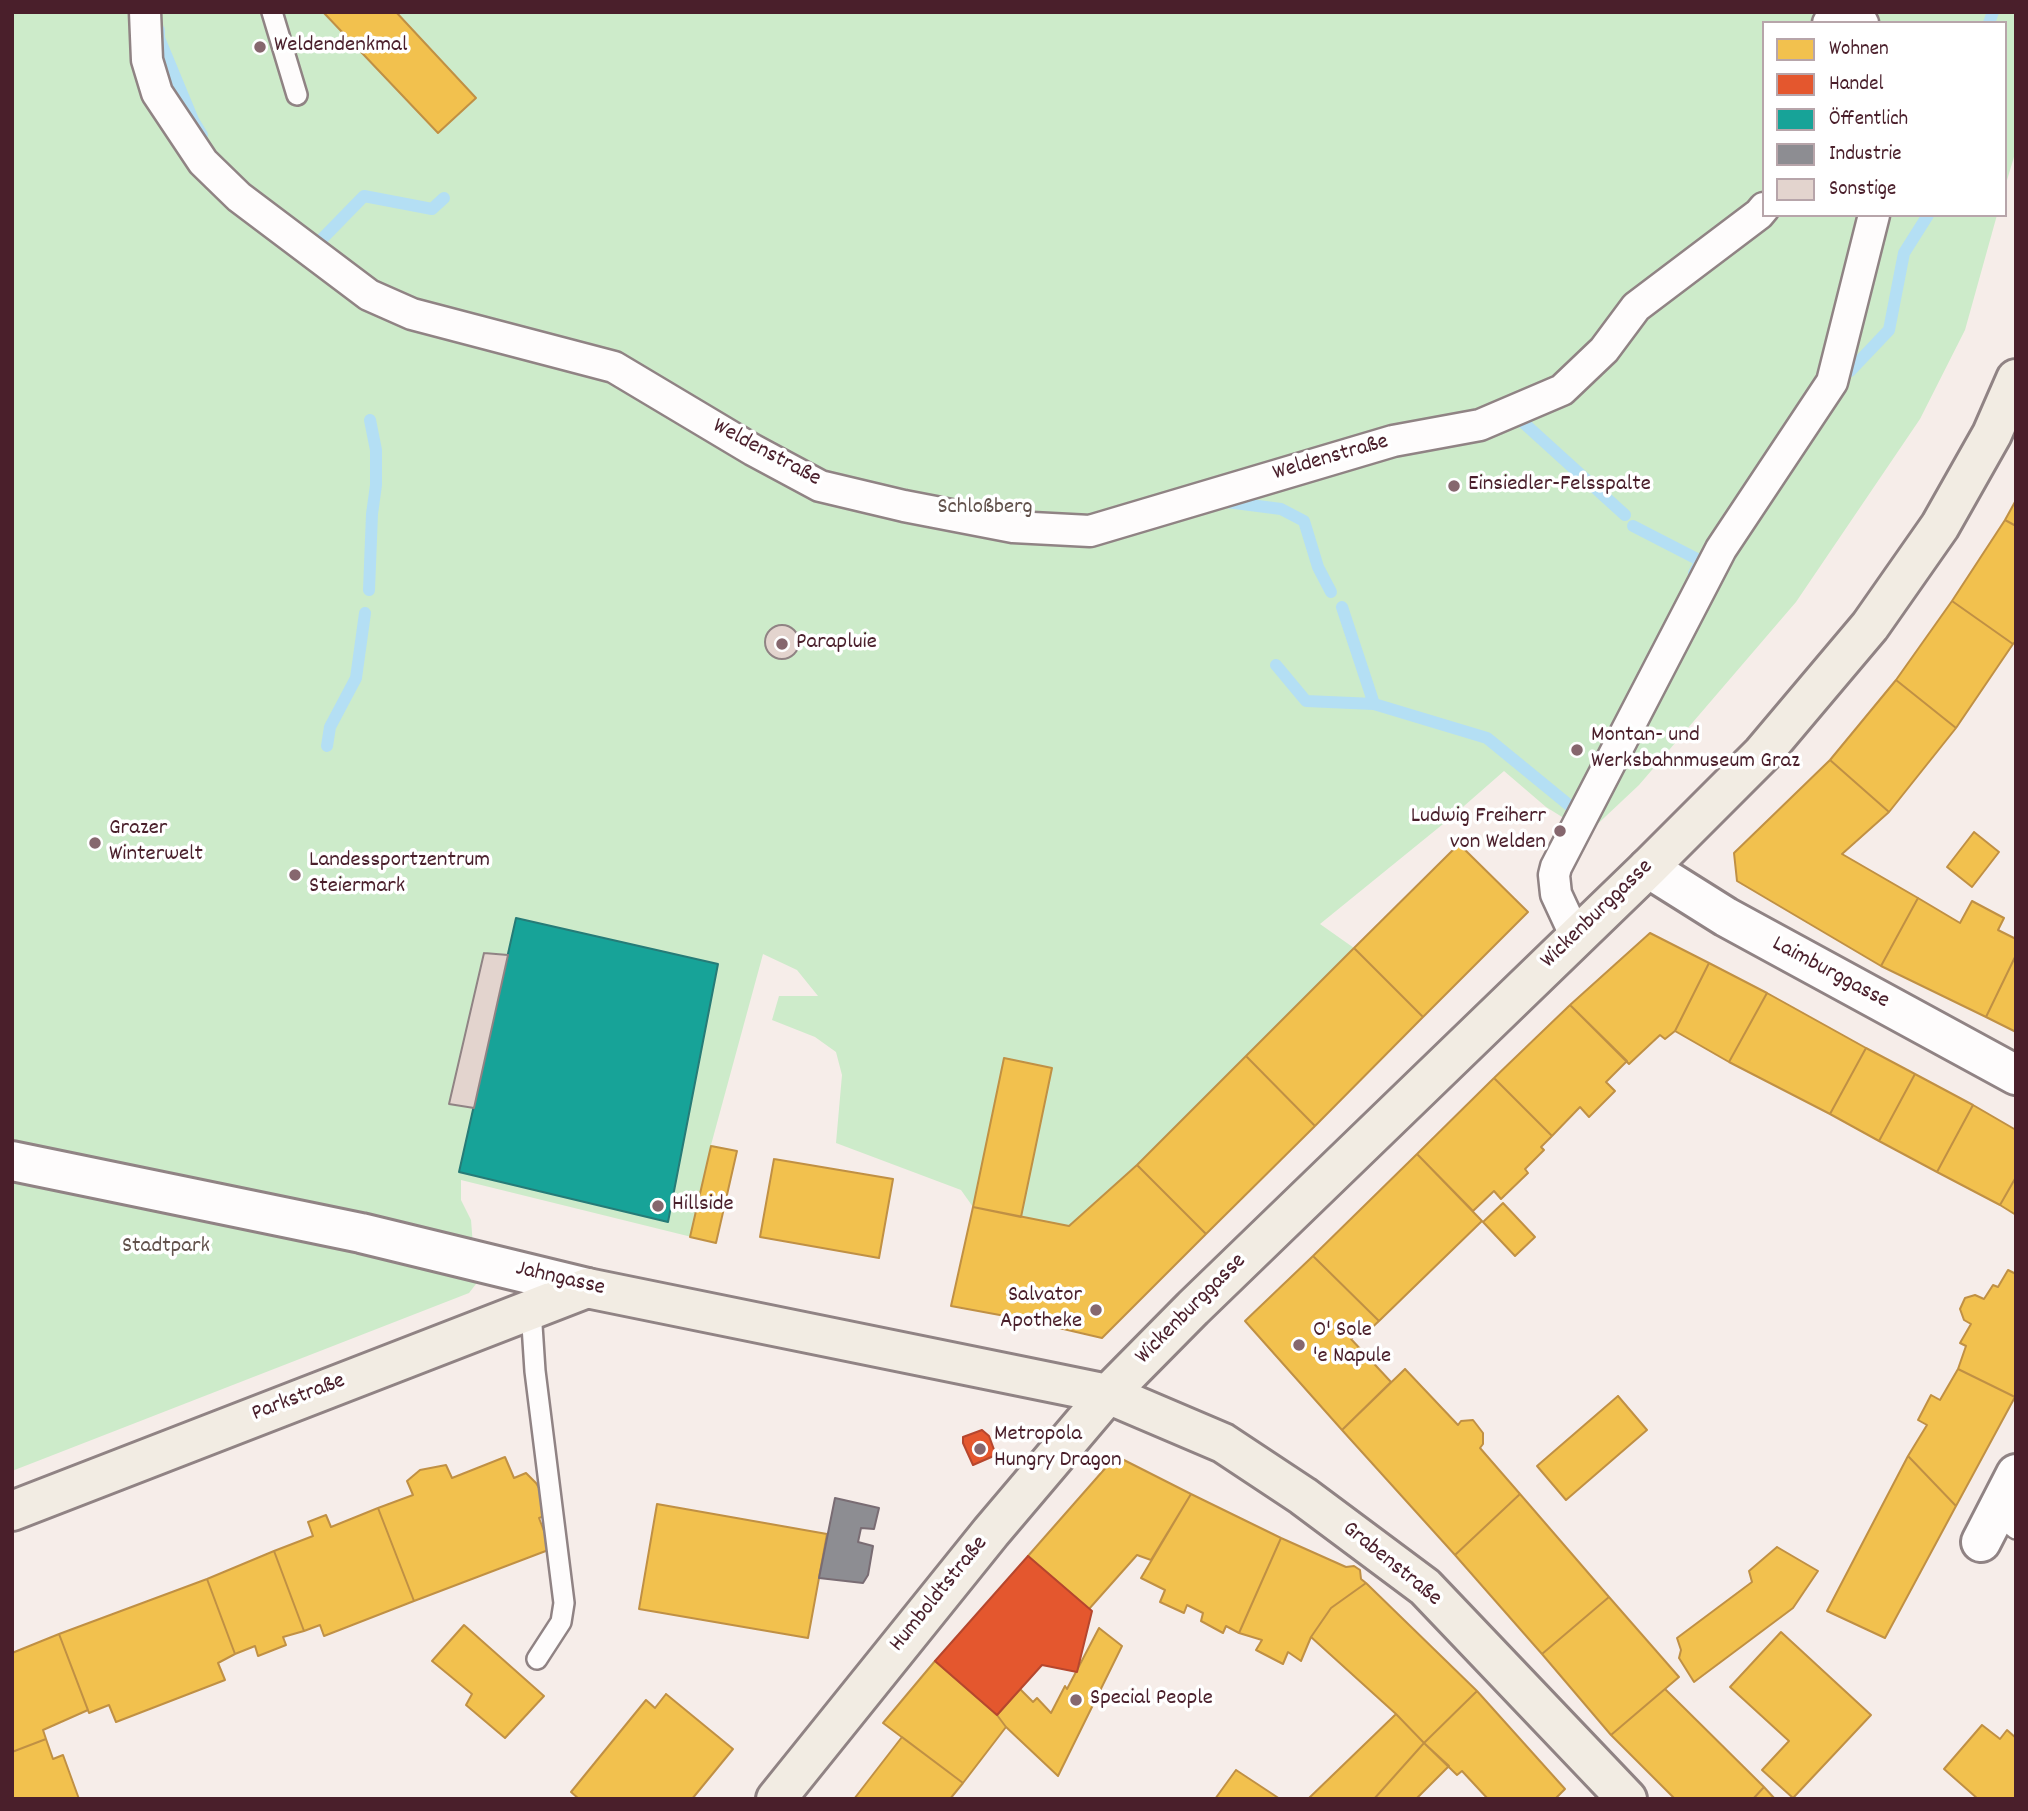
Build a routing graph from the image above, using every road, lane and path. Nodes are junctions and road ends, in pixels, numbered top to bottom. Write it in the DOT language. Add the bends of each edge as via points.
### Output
graph roads {
  1 [pos="145,12"];
  2 [pos="272,12"];
  3 [pos="1838,21"];
  4 [pos="1862,21"];
  5 [pos="297,95"];
  6 [pos="1762,210"];
  7 [pos="1873,217"];
  8 [pos="2016,379"];
  9 [pos="1648,868"];
  10 [pos="1576,937"];
  11 [pos="2016,1075"];
  12 [pos="12,1161"];
  13 [pos="587,1288"];
  14 [pos="531,1310"];
  15 [pos="1108,1394"];
  16 [pos="2016,1474"];
  17 [pos="12,1511"];
  18 [pos="1998,1528"];
  19 [pos="537,1659"];
  20 [pos="776,1799"];
  21 [pos="1626,1799"];
  1 -- 6 [label="street, Weldenstraße" via="147,60 157,93 203,162 239,197 369,295 412,314 614,367 820,486 1013,527 1090,531 1393,441 1480,425 1562,390 1604,350 1636,307"];
  2 -- 5 [label="lane"];
  3 -- 4 [label="street" via="1859,17"];
  7 -- 10 [label="street" via="1832,382 1721,549 1556,867 1556,894"];
  8 -- 9 [label="main road, Wickenburggasse" via="1992,434 1940,526 1870,626 1762,754"];
  9 -- 10 [label="main road, Wickenburggasse"];
  9 -- 11 [label="street, Laimburggasse" via="1726,918"];
  10 -- 15 [label="main road, Wickenburggasse"];
  12 -- 13 [label="street, Jahngasse" via="361,1233"];
  13 -- 14 [label="main road, Parkstraße"];
  13 -- 15 [label="main road, Jahngasse"];
  14 -- 17 [label="main road, Parkstraße"];
  14 -- 19 [label="lane" via="564,1602 561,1622"];
  15 -- 20 [label="main road, Humboldtstraße"];
  15 -- 21 [label="main road, Grabenstraße" via="1223,1443 1425,1587"];
  16 -- 18 [label="street"];
}
